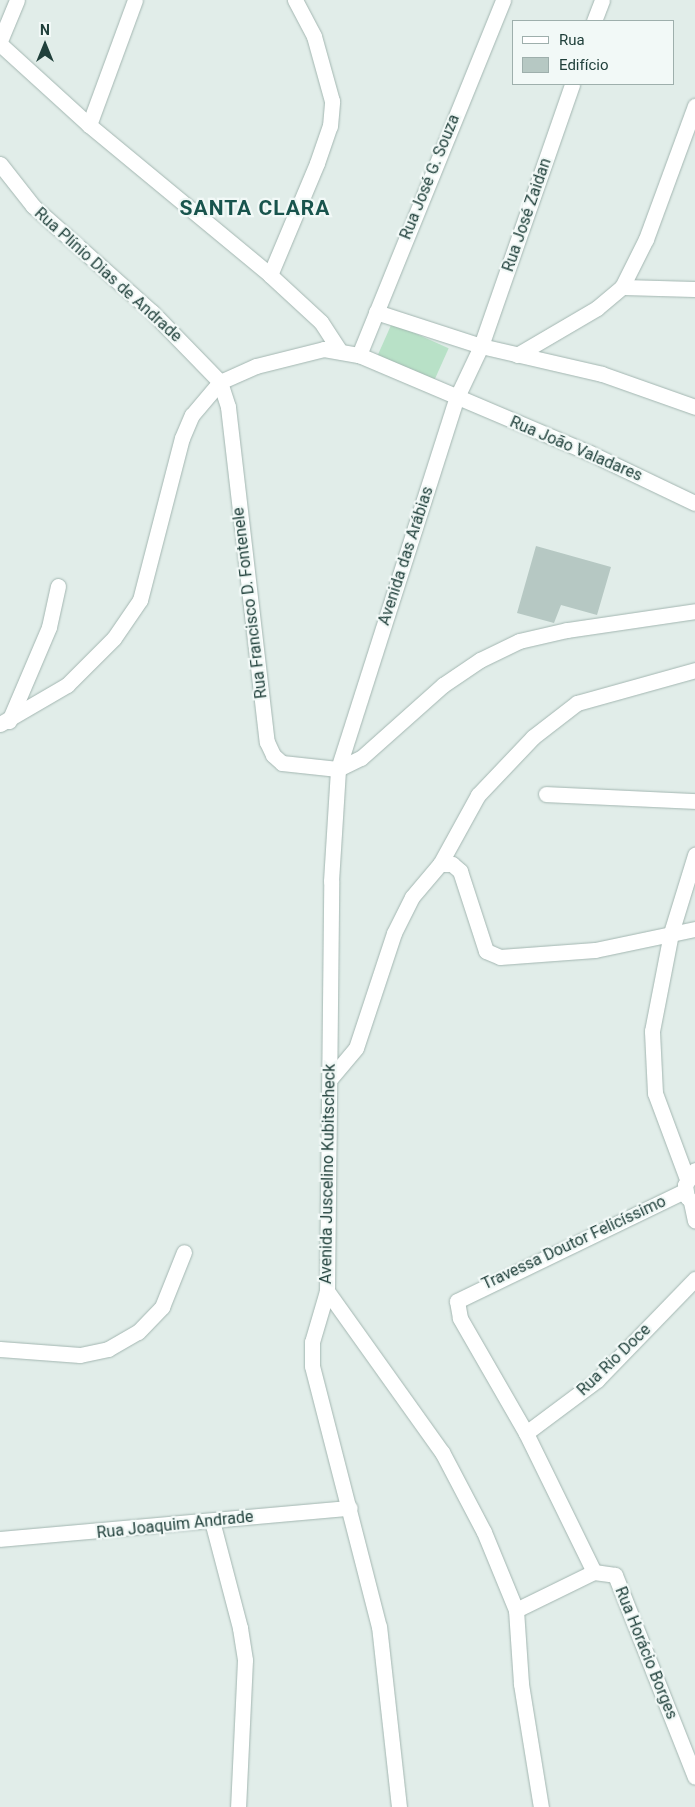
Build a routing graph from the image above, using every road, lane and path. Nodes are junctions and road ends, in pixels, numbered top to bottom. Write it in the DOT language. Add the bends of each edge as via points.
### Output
graph roads {
  1 [pos="16,0"];
  2 [pos="136,0"];
  3 [pos="295,0"];
  4 [pos="502,0"];
  5 [pos="602,0"];
  6 [pos="594,20"];
  7 [pos="0,42"];
  8 [pos="572,85"];
  9 [pos="695,106"];
  10 [pos="89,125"];
  11 [pos="0,164"];
  12 [pos="270,275"];
  13 [pos="622,287"];
  14 [pos="695,290"];
  15 [pos="376,312"];
  16 [pos="481,346"];
  17 [pos="340,351"];
  18 [pos="359,355"];
  19 [pos="517,356"];
  20 [pos="220,382"];
  21 [pos="456,399"];
  22 [pos="695,408"];
  23 [pos="695,503"];
  24 [pos="58,586"];
  25 [pos="695,612"];
  26 [pos="695,670"];
  27 [pos="4,722"];
  28 [pos="338,769"];
  29 [pos="546,794"];
  30 [pos="695,801"];
  31 [pos="695,855"];
  32 [pos="440,864"];
  33 [pos="695,929"];
  34 [pos="671,933"];
  35 [pos="330,1079"];
  36 [pos="690,1189"];
  37 [pos="695,1221"];
  38 [pos="184,1252"];
  39 [pos="695,1279"];
  40 [pos="326,1291"];
  41 [pos="0,1349"];
  42 [pos="526,1433"];
  43 [pos="350,1508"];
  44 [pos="212,1520"];
  45 [pos="0,1539"];
  46 [pos="594,1572"];
  47 [pos="516,1610"];
  48 [pos="695,1777"];
  49 [pos="238,1807"];
  50 [pos="399,1807"];
  51 [pos="541,1807"];
  1 -- 7 [label="street"];
  2 -- 10 [label="street"];
  3 -- 12 [label="street" via="314,36 332,101 320,154"];
  4 -- 15 [label="street, Rua José G. Souza"];
  5 -- 6 [label="street"];
  7 -- 10 [label="street"];
  8 -- 16 [label="street, Rua José Zaidan"];
  9 -- 13 [label="street" via="646,239"];
  10 -- 12 [label="street"];
  11 -- 20 [label="street, Rua Plínio Dias de Andrade" via="34,206 152,312"];
  12 -- 17 [label="street" via="321,322"];
  13 -- 14 [label="street"];
  13 -- 19 [label="street" via="597,308"];
  15 -- 16 [label="street"];
  15 -- 18 [label="street, Rua José G. Souza"];
  16 -- 19 [label="street"];
  16 -- 21 [label="street, Avenida das Arábias"];
  17 -- 18 [label="street, Rua João Valadares"];
  17 -- 20 [label="street, Rua João Valadares" via="324,349 292,356"];
  18 -- 21 [label="street, Rua João Valadares"];
  19 -- 22 [label="street" via="602,374"];
  20 -- 27 [label="street" via="192,415 182,438 140,600 114,638 67,685"];
  20 -- 28 [label="street, Rua Francisco D. Fontenele" via="228,406 267,742 272,756 282,763"];
  21 -- 23 [label="street, Rua João Valadares" via="549,435"];
  21 -- 28 [label="street, Avenida das Arábias"];
  24 -- 27 [label="street" via="49,627"];
  25 -- 28 [label="street" via="567,630 519,641 480,660 443,685 361,758"];
  26 -- 32 [label="street" via="577,703 533,737 478,796"];
  28 -- 35 [label="street, Avenida Juscelino Kubitscheck" via="331,882"];
  29 -- 30 [label="street"];
  31 -- 34 [label="street"];
  32 -- 34 [label="street" via="452,864 460,871 486,951 500,957 595,950"];
  32 -- 35 [label="street" via="412,897 394,933 356,1048"];
  33 -- 34 [label="street"];
  34 -- 36 [label="street" via="652,1031 652,1061 655,1093"];
  35 -- 40 [label="street, Avenida Juscelino Kubitscheck"];
  36 -- 37 [label="street"];
  36 -- 42 [label="street, Travessa Doutor Felicíssimo" via="457,1301 456,1309"];
  38 -- 41 [label="street" via="162,1307 138,1332 108,1349 80,1355"];
  39 -- 42 [label="street, Rua Rio Doce" via="596,1380"];
  40 -- 43 [label="street, Avenida Juscelino Kubitscheck" via="312,1342 312,1366"];
  40 -- 47 [label="street" via="442,1452 484,1532"];
  42 -- 46 [label="street"];
  43 -- 44 [label="street, Rua Joaquim Andrade"];
  43 -- 50 [label="street, Avenida Juscelino Kubitscheck" via="379,1627"];
  44 -- 45 [label="street, Rua Joaquim Andrade"];
  44 -- 49 [label="street" via="245,1660"];
  46 -- 47 [label="street"];
  46 -- 48 [label="street, Rua Horácio Borges" via="608,1572 620,1584"];
  47 -- 51 [label="street" via="521,1684"];
}
